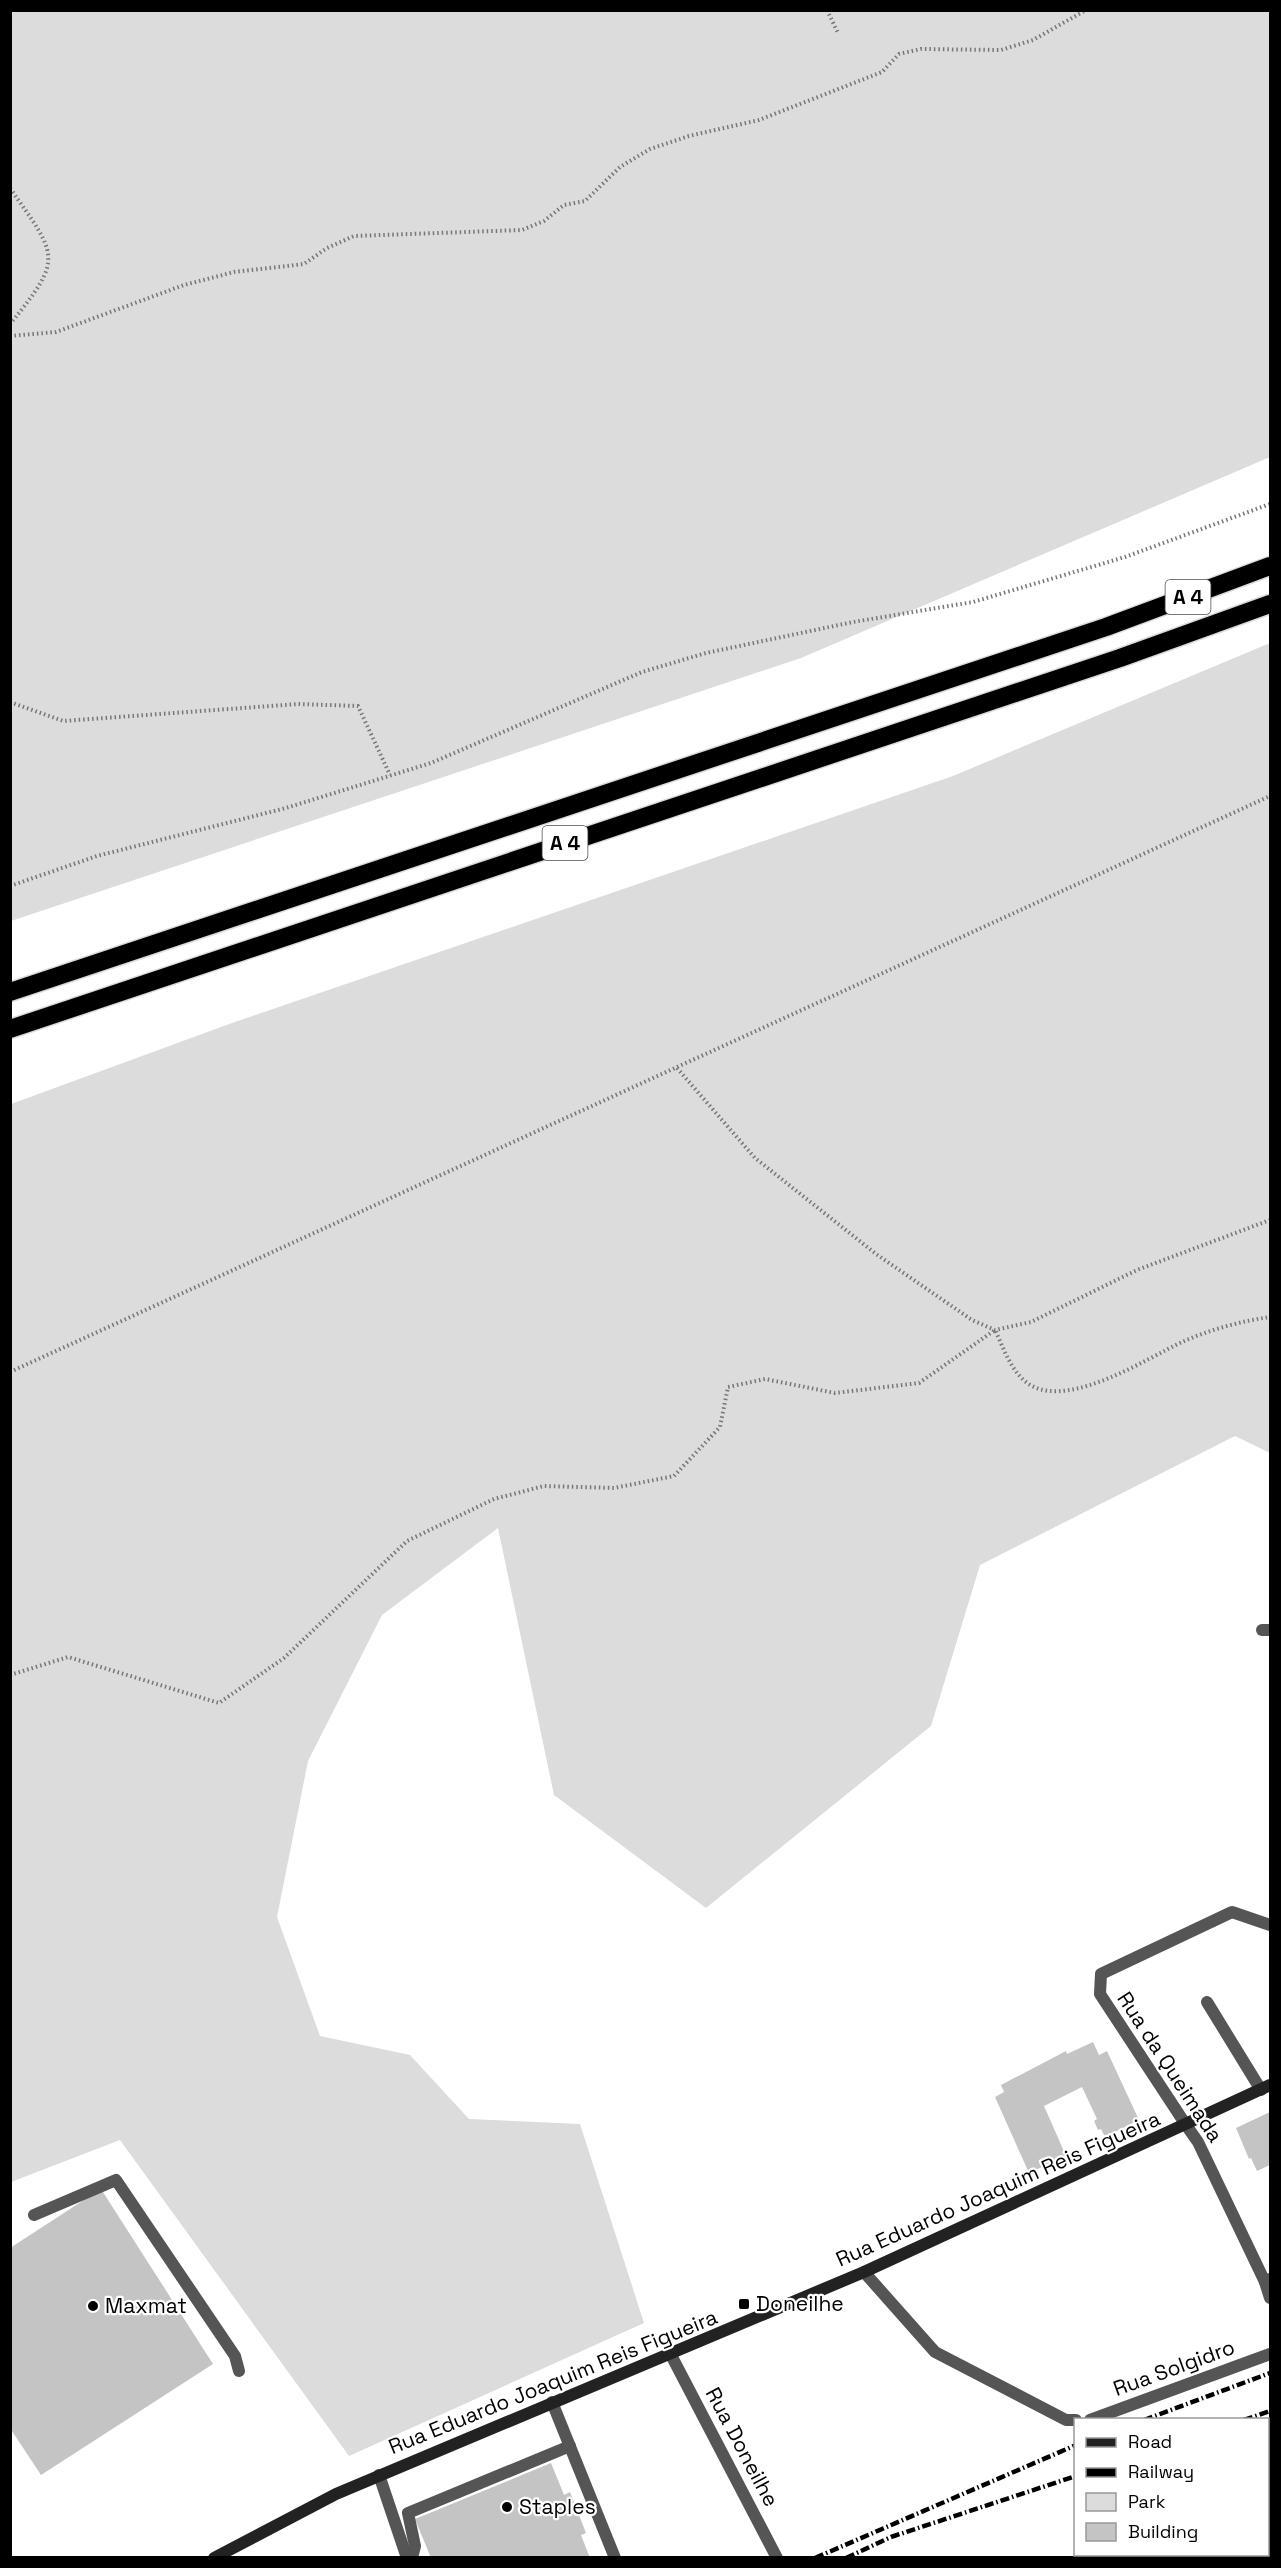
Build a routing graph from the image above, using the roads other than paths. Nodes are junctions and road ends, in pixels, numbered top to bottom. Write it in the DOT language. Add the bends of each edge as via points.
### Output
graph roads {
  1 [pos="1270,566"];
  2 [pos="1270,604"];
  3 [pos="10,992"];
  4 [pos="10,1029"];
  5 [pos="1270,1925"];
  6 [pos="1207,2002"];
  7 [pos="1266,2088"];
  8 [pos="1186,2125"];
  9 [pos="34,2215"];
  10 [pos="864,2272"];
  11 [pos="1268,2280"];
  12 [pos="1270,2298"];
  13 [pos="1270,2354"];
  14 [pos="671,2355"];
  15 [pos="239,2371"];
  16 [pos="552,2402"];
  17 [pos="1095,2418"];
  18 [pos="1071,2420"];
  19 [pos="570,2446"];
  20 [pos="379,2475"];
  21 [pos="214,2558"];
  22 [pos="407,2558"];
  23 [pos="412,2558"];
  24 [pos="615,2558"];
  25 [pos="777,2558"];
  1 -- 3 [label="highway, A 4" via="1106,627"];
  2 -- 4 [label="highway, A 4" via="1098,666"];
  5 -- 8 [label="street, Rua da Queimada" via="1232,1912 1101,1974 1100,1994"];
  6 -- 7 [label="street"];
  7 -- 8 [label="main road, Rua Eduardo Joaquim Reis Figueira"];
  8 -- 10 [label="main road, Rua Eduardo Joaquim Reis Figueira"];
  8 -- 11 [label="street, Rua da Queimada"];
  9 -- 15 [label="street" via="116,2180 235,2356"];
  10 -- 14 [label="main road, Rua Eduardo Joaquim Reis Figueira"];
  10 -- 18 [label="street" via="936,2352"];
  11 -- 12 [label="street"];
  13 -- 17 [label="street, Rua Solgidro"];
  14 -- 16 [label="main road, Rua Eduardo Joaquim Reis Figueira"];
  14 -- 25 [label="street, Rua Doneilhe"];
  16 -- 19 [label="street"];
  16 -- 20 [label="main road, Rua Eduardo Joaquim Reis Figueira"];
  19 -- 23 [label="street" via="408,2513 415,2546"];
  19 -- 24 [label="street"];
  20 -- 21 [label="main road, Rua Eduardo Joaquim Reis Figueira"];
  20 -- 22 [label="street"];
}
